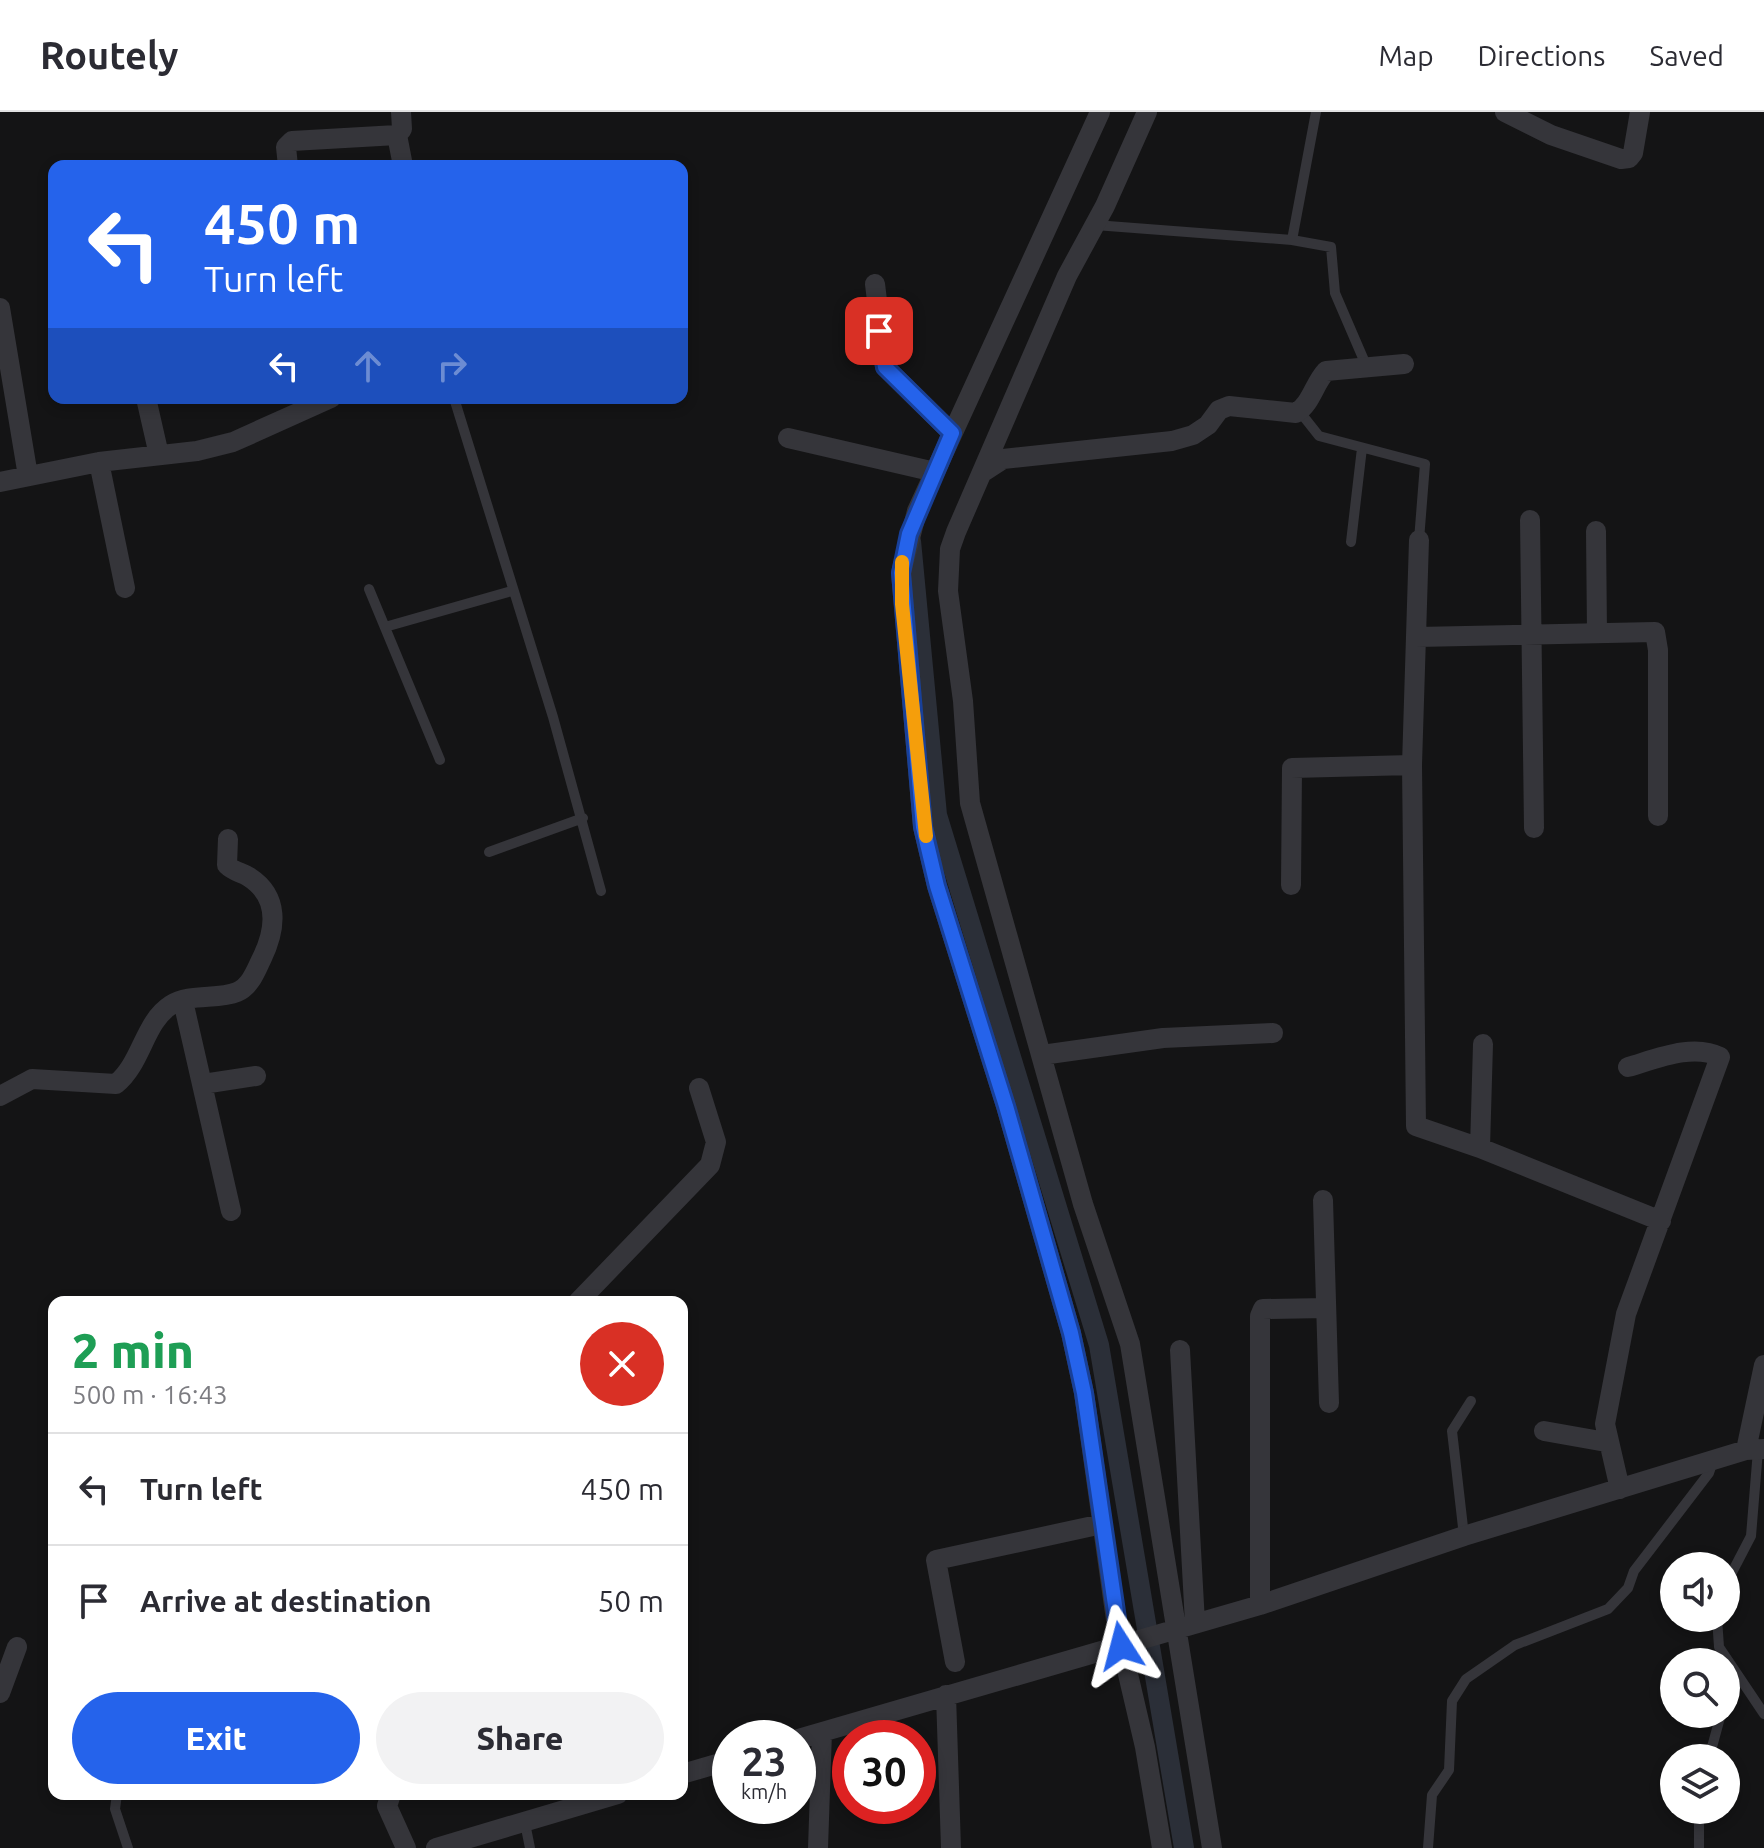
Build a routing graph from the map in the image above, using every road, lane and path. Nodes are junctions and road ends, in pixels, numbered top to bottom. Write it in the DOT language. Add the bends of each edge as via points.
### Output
graph roads {
  1 [pos="401,112"];
  2 [pos="1100,112"];
  3 [pos="1147,112"];
  4 [pos="1316,112"];
  5 [pos="1505,112"];
  6 [pos="1640,112"];
  7 [pos="397,135"];
  8 [pos="287,160"];
  9 [pos="402,160"];
  10 [pos="1095,225"];
  11 [pos="1292,240"];
  12 [pos="875,284"];
  13 [pos="0,308"];
  14 [pos="1404,364"];
  15 [pos="1366,365"];
  16 [pos="147,404"];
  17 [pos="318,404"];
  18 [pos="456,404"];
  19 [pos="1300,412"];
  20 [pos="952,433"];
  21 [pos="788,438"];
  22 [pos="1362,448"];
  23 [pos="159,455"];
  24 [pos="99,462"];
  25 [pos="935,472"];
  26 [pos="983,472"];
  27 [pos="28,476"];
  28 [pos="0,482"];
  29 [pos="1530,520"];
  30 [pos="1596,531"];
  31 [pos="1419,540"];
  32 [pos="1351,542"];
  33 [pos="125,588"];
  34 [pos="369,589"];
  35 [pos="512,591"];
  36 [pos="385,627"];
  37 [pos="1597,633"];
  38 [pos="1531,634"];
  39 [pos="1417,637"];
  40 [pos="440,760"];
  41 [pos="1412,765"];
  42 [pos="1658,816"];
  43 [pos="583,818"];
  44 [pos="1534,828"];
  45 [pos="228,839"];
  46 [pos="489,852"];
  47 [pos="1291,885"];
  48 [pos="601,891"];
  49 [pos="183,1001"];
  50 [pos="1273,1033"];
  51 [pos="1483,1044"];
  52 [pos="1042,1055"];
  53 [pos="1628,1067"];
  54 [pos="256,1076"];
  55 [pos="203,1084"];
  56 [pos="699,1088"];
  57 [pos="0,1096"];
  58 [pos="1480,1148"];
  59 [pos="1323,1200"];
  60 [pos="231,1211"];
  61 [pos="1661,1221"];
  62 [pos="584,1296"];
  63 [pos="1326,1308"];
  64 [pos="1180,1350"];
  65 [pos="1764,1365"];
  66 [pos="1471,1401"];
  67 [pos="1329,1403"];
  68 [pos="1544,1431"];
  69 [pos="1606,1442"];
  70 [pos="1756,1450"];
  71 [pos="1714,1459"];
  72 [pos="1620,1489"];
  73 [pos="1102,1524"];
  74 [pos="1464,1536"];
  75 [pos="1740,1557"];
  76 [pos="1260,1605"];
  77 [pos="1176,1628"];
  78 [pos="1125,1644"];
  79 [pos="17,1647"];
  80 [pos="955,1662"];
  81 [pos="1740,1681"];
  82 [pos="0,1693"];
  83 [pos="946,1695"];
  84 [pos="1764,1714"];
  85 [pos="822,1732"];
  86 [pos="816,1734"];
  87 [pos="712,1765"];
  88 [pos="688,1772"];
  89 [pos="116,1800"];
  90 [pos="389,1800"];
  91 [pos="571,1801"];
  92 [pos="525,1823"];
  93 [pos="1699,1824"];
  94 [pos="128,1848"];
  95 [pos="406,1848"];
  96 [pos="436,1848"];
  97 [pos="530,1848"];
  98 [pos="818,1848"];
  99 [pos="951,1848"];
  100 [pos="1162,1848"];
  101 [pos="1212,1848"];
  102 [pos="1428,1848"];
  103 [pos="1699,1848"];
  1 -- 7 [label="street"];
  2 -- 20 [label="street"];
  3 -- 10 [label="street"];
  4 -- 11 [label="lane"];
  5 -- 6 [label="street" via="1551,135 1621,159 1633,153"];
  7 -- 8 [label="street" via="299,139 286,147"];
  7 -- 9 [label="street"];
  10 -- 11 [label="lane"];
  10 -- 26 [label="street" via="1067,276"];
  11 -- 15 [label="lane" via="1331,247 1335,293"];
  12 -- 20 [label="street" via="885,367"];
  13 -- 27 [label="street"];
  14 -- 15 [label="street"];
  15 -- 19 [label="street" via="1326,371"];
  16 -- 23 [label="street"];
  17 -- 23 [label="street" via="233,442"];
  18 -- 35 [label="lane"];
  19 -- 22 [label="lane" via="1319,436"];
  19 -- 26 [label="street" via="1229,406 1193,435 1172,441 1003,459"];
  20 -- 25 [label="street"];
  21 -- 25 [label="street"];
  22 -- 31 [label="lane" via="1425,464"];
  22 -- 32 [label="lane"];
  23 -- 24 [label="street"];
  24 -- 27 [label="street"];
  24 -- 33 [label="street"];
  25 -- 73 [label="street" via="909,534 901,573 923,827 1071,1333"];
  26 -- 52 [label="street" via="953,540 948,568 970,803"];
  27 -- 28 [label="street"];
  29 -- 38 [label="street"];
  30 -- 37 [label="street"];
  31 -- 39 [label="street"];
  34 -- 36 [label="lane"];
  35 -- 36 [label="lane"];
  35 -- 43 [label="lane"];
  36 -- 40 [label="lane"];
  37 -- 38 [label="street"];
  37 -- 42 [label="street" via="1655,632"];
  38 -- 39 [label="street"];
  38 -- 44 [label="street"];
  39 -- 41 [label="street"];
  41 -- 47 [label="street" via="1292,768"];
  41 -- 58 [label="street" via="1416,1126"];
  43 -- 46 [label="lane"];
  43 -- 48 [label="lane"];
  45 -- 49 [label="street" via="227,865 263,891 272,904 274,928 248,984 238,992"];
  49 -- 55 [label="street"];
  49 -- 57 [label="street" via="159,1015 139,1056 116,1084 32,1079"];
  50 -- 52 [label="street" via="1163,1038"];
  51 -- 58 [label="street"];
  52 -- 77 [label="street" via="1083,1204 1130,1344"];
  53 -- 61 [label="street" via="1672,1054 1707,1052 1720,1057"];
  54 -- 55 [label="street"];
  55 -- 60 [label="street"];
  56 -- 62 [label="street" via="716,1142 710,1165"];
  58 -- 61 [label="street"];
  59 -- 63 [label="street"];
  61 -- 69 [label="street" via="1626,1314 1606,1408"];
  63 -- 67 [label="street"];
  63 -- 76 [label="street" via="1273,1307 1263,1309 1260,1316"];
  64 -- 77 [label="street"];
  65 -- 70 [label="street"];
  66 -- 74 [label="lane" via="1452,1431"];
  68 -- 69 [label="street"];
  69 -- 72 [label="street"];
  70 -- 71 [label="street"];
  70 -- 75 [label="lane" via="1751,1536"];
  71 -- 72 [label="street"];
  71 -- 102 [label="lane" via="1628,1588 1608,1609 1515,1645 1466,1679 1452,1701 1449,1770 1432,1795"];
  72 -- 74 [label="street"];
  73 -- 78 [label="street"];
  73 -- 80 [label="street" via="936,1560"];
  74 -- 76 [label="street"];
  76 -- 77 [label="street"];
  77 -- 78 [label="street"];
  77 -- 101 [label="street"];
  78 -- 83 [label="street"];
  78 -- 100 [label="street"];
  79 -- 82 [label="street"];
  81 -- 84 [label="lane"];
  83 -- 85 [label="street"];
  83 -- 99 [label="street"];
  85 -- 86 [label="street"];
  85 -- 98 [label="street"];
  87 -- 88 [label="street"];
  89 -- 94 [label="lane"];
  90 -- 95 [label="street"];
  91 -- 92 [label="street"];
  92 -- 96 [label="street"];
  92 -- 97 [label="lane"];
  93 -- 103 [label="lane"];
}
